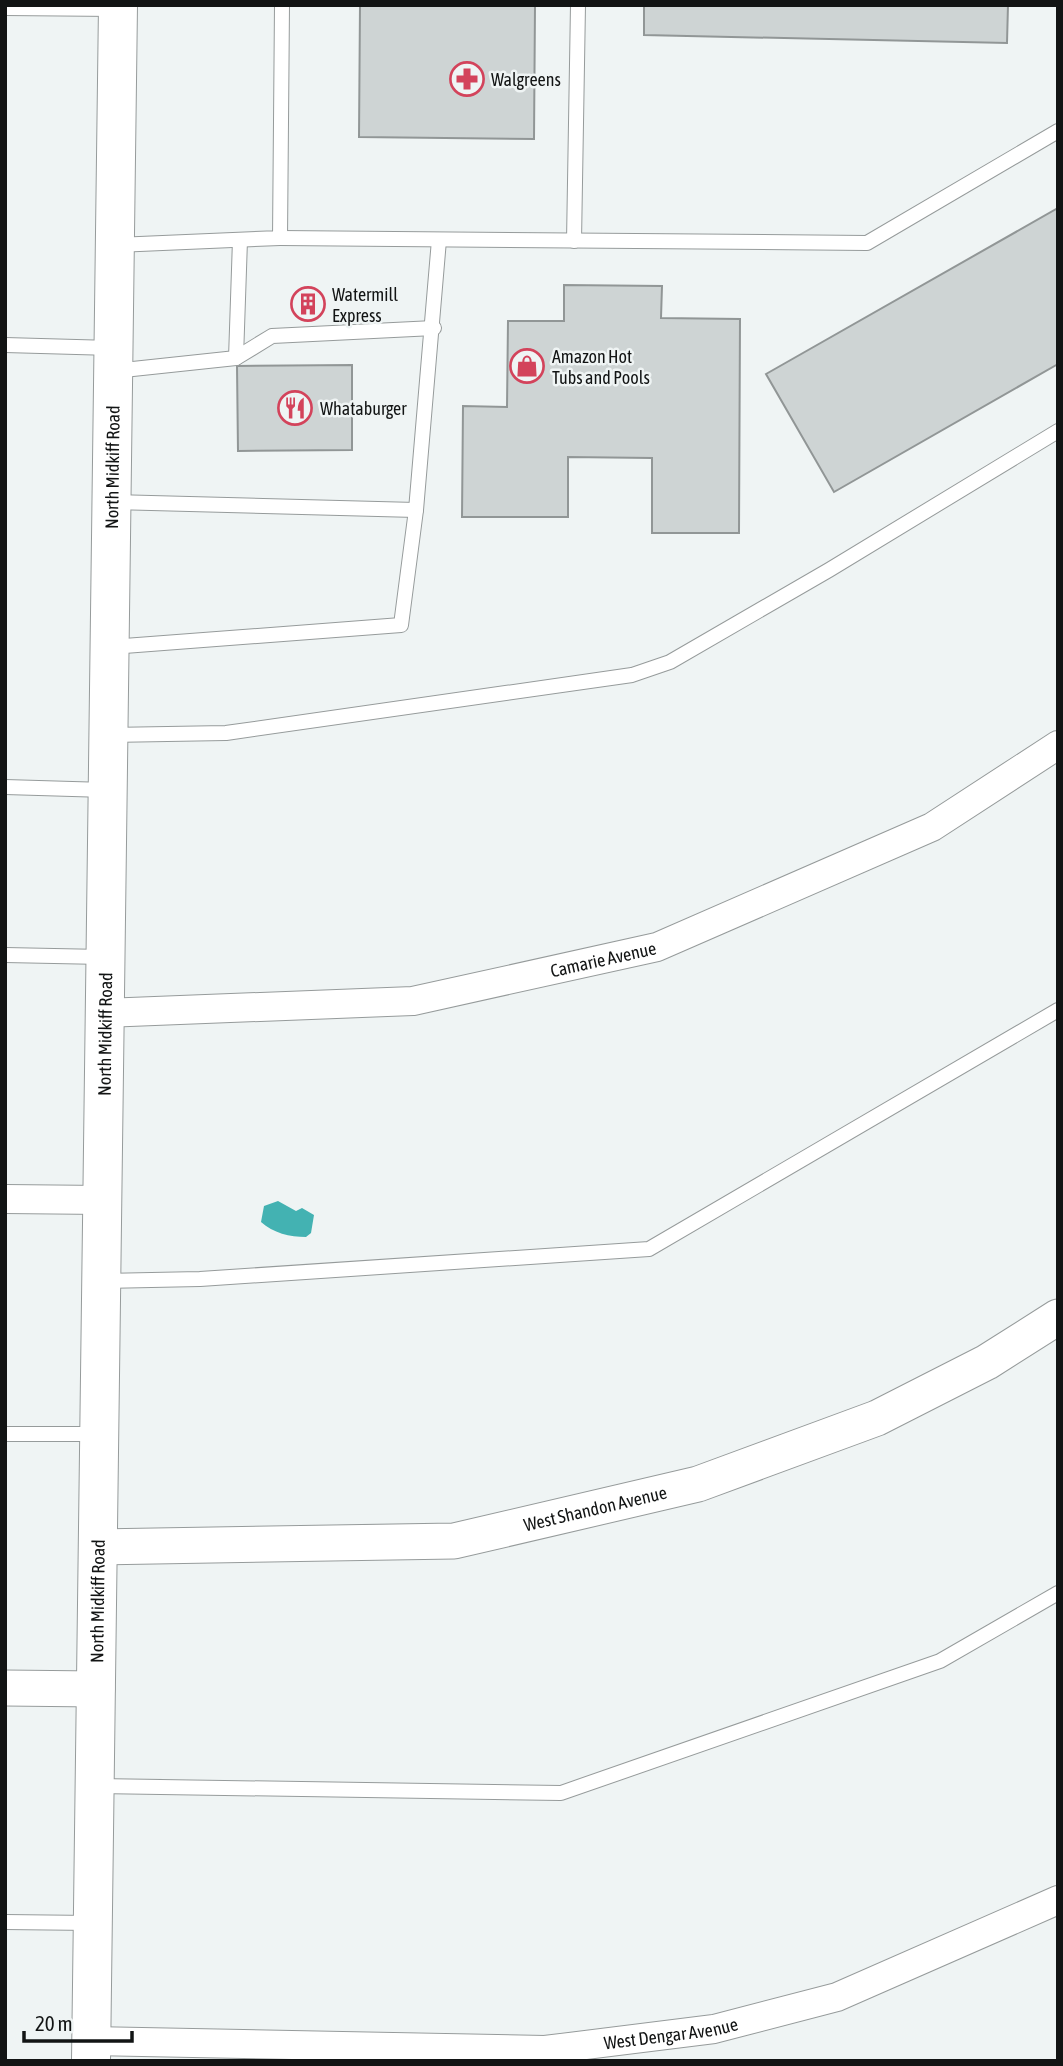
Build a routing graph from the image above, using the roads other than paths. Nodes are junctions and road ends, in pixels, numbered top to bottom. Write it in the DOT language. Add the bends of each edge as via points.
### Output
graph roads {
  1 [pos="282,5"];
  2 [pos="578,5"];
  3 [pos="118,7"];
  4 [pos="5,8"];
  5 [pos="1058,131"];
  6 [pos="280,239"];
  7 [pos="240,240"];
  8 [pos="439,240"];
  9 [pos="575,241"];
  10 [pos="115,244"];
  11 [pos="434,328"];
  12 [pos="5,345"];
  13 [pos="236,358"];
  14 [pos="113,359"];
  15 [pos="1058,432"];
  16 [pos="112,502"];
  17 [pos="416,510"];
  18 [pos="109,647"];
  19 [pos="108,736"];
  20 [pos="1058,745"];
  21 [pos="5,787"];
  22 [pos="107,790"];
  23 [pos="5,955"];
  24 [pos="105,957"];
  25 [pos="1058,1010"];
  26 [pos="104,1013"];
  27 [pos="5,1199"];
  28 [pos="103,1200"];
  29 [pos="102,1281"];
  30 [pos="1058,1317"];
  31 [pos="5,1434"];
  32 [pos="99,1434"];
  33 [pos="97,1548"];
  34 [pos="1058,1593"];
  35 [pos="5,1688"];
  36 [pos="97,1689"];
  37 [pos="96,1786"];
  38 [pos="1058,1900"];
  39 [pos="5,1922"];
  40 [pos="94,1923"];
  41 [pos="91,2051"];
  1 -- 6 [label="lane"];
  2 -- 9 [label="lane"];
  3 -- 4 [label="lane"];
  3 -- 10 [label="main road, North Midkiff Road"];
  5 -- 9 [label="lane" via="867,243"];
  6 -- 7 [label="lane"];
  6 -- 8 [label="lane"];
  7 -- 10 [label="lane"];
  7 -- 13 [label="lane"];
  8 -- 9 [label="lane"];
  8 -- 11 [label="lane"];
  10 -- 14 [label="main road, North Midkiff Road"];
  11 -- 13 [label="lane" via="272,335"];
  11 -- 17 [label="lane"];
  12 -- 14 [label="lane"];
  13 -- 14 [label="lane"];
  14 -- 16 [label="main road, North Midkiff Road"];
  15 -- 19 [label="lane" via="670,662 632,675 226,733"];
  16 -- 17 [label="lane"];
  16 -- 18 [label="main road, North Midkiff Road"];
  17 -- 18 [label="lane" via="401,625"];
  18 -- 19 [label="main road, North Midkiff Road"];
  19 -- 22 [label="main road, North Midkiff Road"];
  20 -- 26 [label="street, Camarie Avenue" via="932,827 657,947 413,1001"];
  21 -- 22 [label="lane"];
  22 -- 24 [label="main road, North Midkiff Road"];
  23 -- 24 [label="lane"];
  24 -- 26 [label="main road, North Midkiff Road"];
  25 -- 29 [label="lane" via="649,1249 200,1279"];
  26 -- 28 [label="main road, North Midkiff Road"];
  27 -- 28 [label="street"];
  28 -- 29 [label="main road, North Midkiff Road"];
  29 -- 32 [label="main road, North Midkiff Road"];
  30 -- 33 [label="street, West Shandon Avenue" via="987,1362 877,1418 698,1484 454,1541"];
  31 -- 32 [label="lane"];
  32 -- 33 [label="main road, North Midkiff Road"];
  33 -- 36 [label="main road, North Midkiff Road"];
  34 -- 37 [label="lane" via="940,1661 561,1793"];
  35 -- 36 [label="street"];
  36 -- 37 [label="main road, North Midkiff Road"];
  37 -- 40 [label="main road, North Midkiff Road"];
  38 -- 41 [label="street, West Dengar Avenue" via="838,1997 714,2029 545,2050"];
  39 -- 40 [label="lane"];
  40 -- 41 [label="main road, North Midkiff Road"];
}
